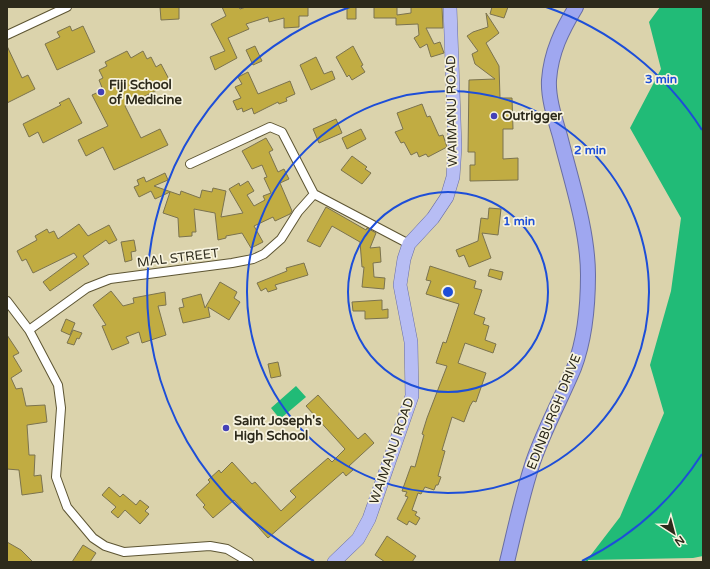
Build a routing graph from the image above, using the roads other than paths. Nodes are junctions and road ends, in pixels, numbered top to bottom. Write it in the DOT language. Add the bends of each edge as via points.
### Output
graph roads {
  1 [pos="67,7"];
  2 [pos="450,7"];
  3 [pos="576,7"];
  4 [pos="7,35"];
  5 [pos="190,164"];
  6 [pos="314,194"];
  7 [pos="409,244"];
  8 [pos="7,301"];
  9 [pos="29,330"];
  10 [pos="249,562"];
  11 [pos="334,562"];
  12 [pos="507,562"];
  1 -- 4 [label="street"];
  2 -- 7 [label="main road, WAIMANU ROAD" via="455,148 453,177 447,197 433,218"];
  3 -- 12 [label="highway, EDINBURGH DRIVE" via="561,31 552,58 549,82 553,109 579,212 588,274 587,303 582,341 574,367 533,461"];
  5 -- 6 [label="street" via="270,127 282,132"];
  6 -- 7 [label="street"];
  6 -- 9 [label="street, MAL STREET" via="298,212 281,239 259,257 110,279 87,288"];
  7 -- 11 [label="main road, WAIMANU ROAD" via="400,285 411,342 412,396 369,519 358,538"];
  8 -- 9 [label="street"];
  9 -- 10 [label="street" via="58,385 61,408 56,477 67,507 93,538 105,546 124,552 210,546 227,549"];
}
